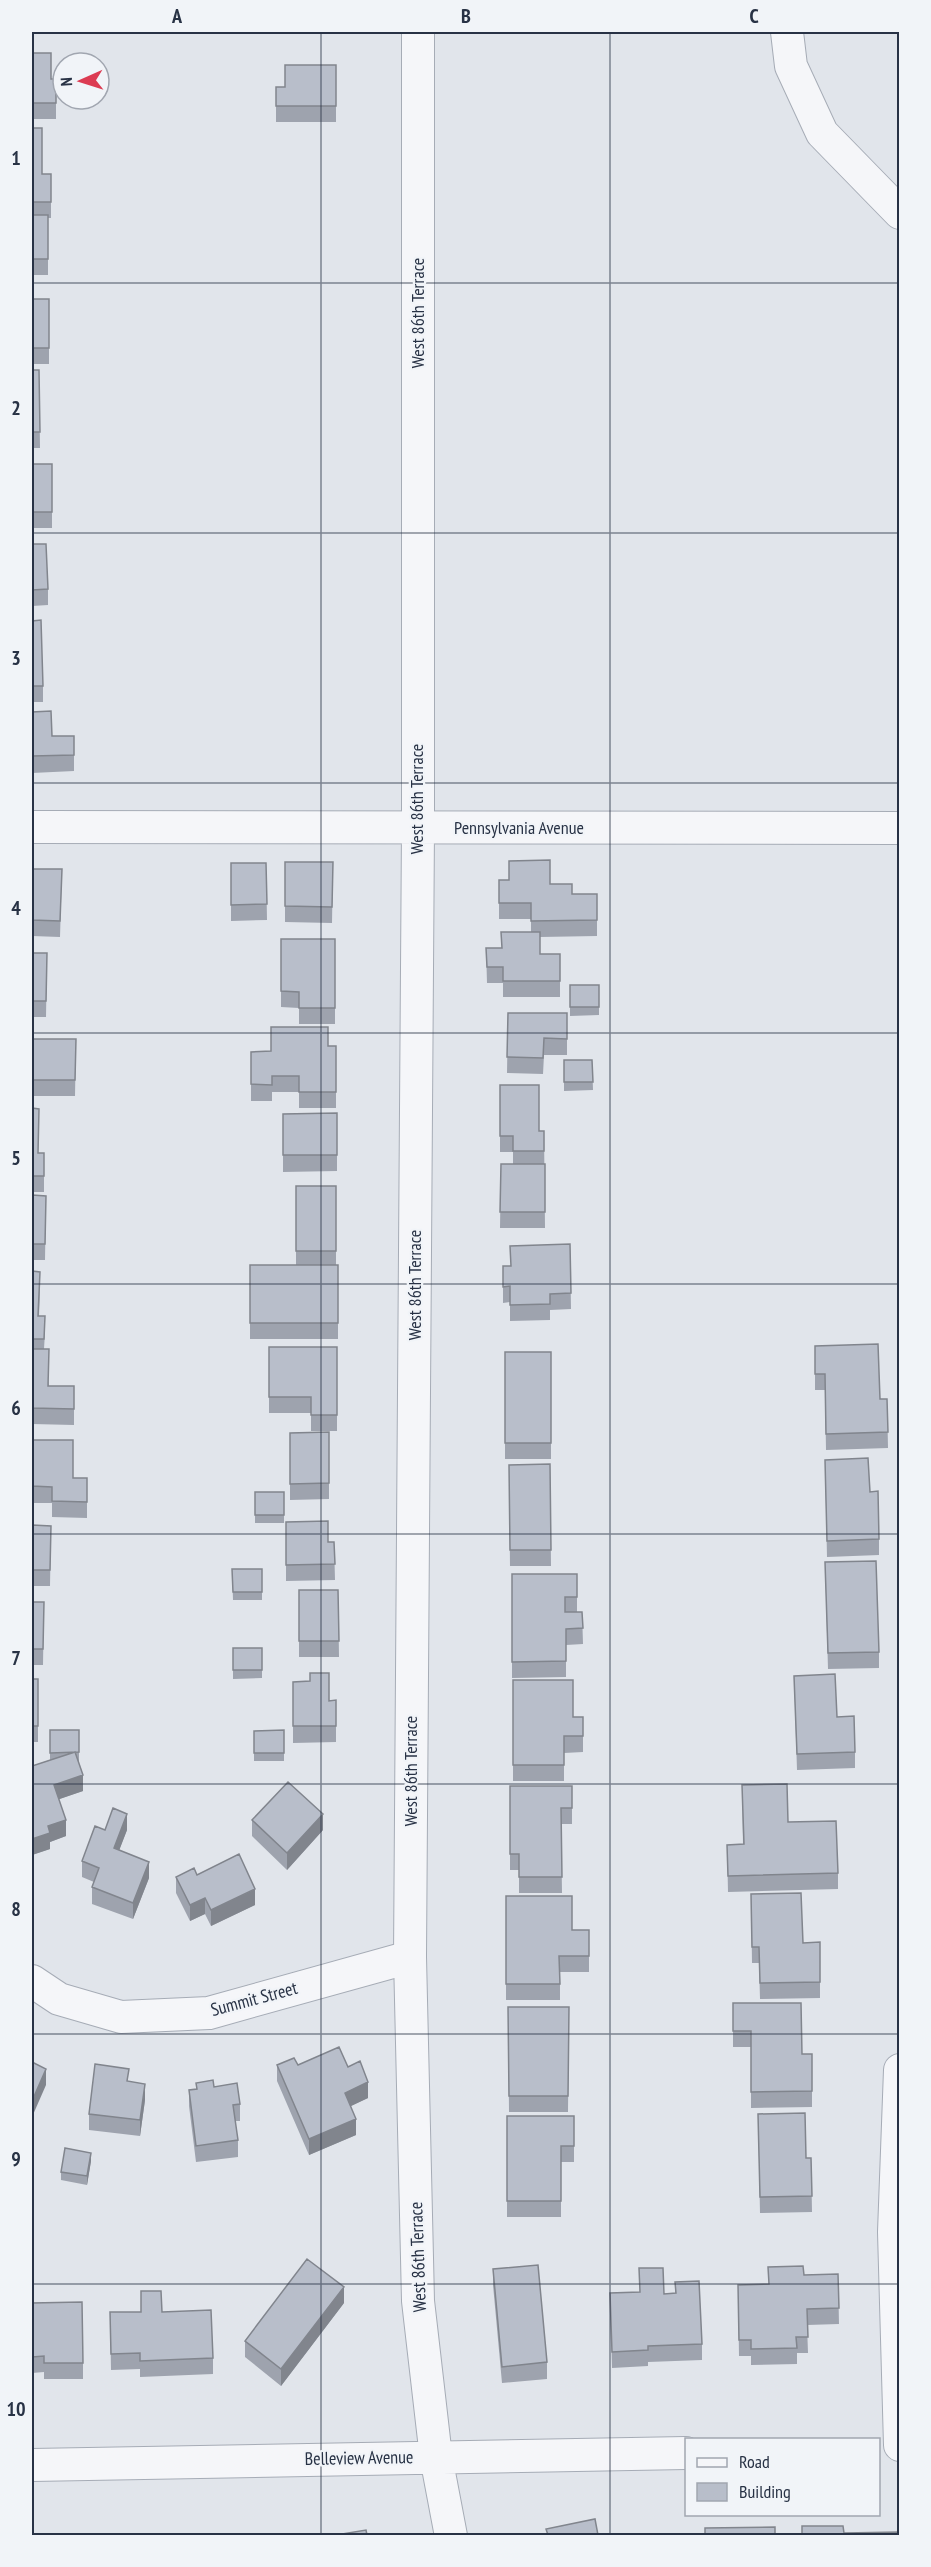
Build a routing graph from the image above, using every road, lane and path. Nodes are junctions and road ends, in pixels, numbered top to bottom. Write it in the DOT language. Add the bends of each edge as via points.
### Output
graph roads {
  1 [pos="418,32"];
  2 [pos="787,32"];
  3 [pos="900,213"];
  4 [pos="32,826"];
  5 [pos="417,828"];
  6 [pos="900,828"];
  7 [pos="410,1957"];
  8 [pos="32,1981"];
  9 [pos="900,2070"];
  10 [pos="900,2445"];
  11 [pos="900,2450"];
  12 [pos="880,2451"];
  13 [pos="685,2453"];
  14 [pos="436,2457"];
  15 [pos="32,2465"];
  16 [pos="451,2535"];
  1 -- 5 [label="street, West 86th Terrace"];
  2 -- 3 [label="street" via="791,66 822,133"];
  4 -- 5 [label="street, Pennsylvania Avenue"];
  5 -- 6 [label="street, Pennsylvania Avenue"];
  5 -- 7 [label="street, West 86th Terrace"];
  7 -- 8 [label="street, Summit Street" via="209,2013 121,2017 58,2000"];
  7 -- 14 [label="street, West 86th Terrace" via="418,2301"];
  9 -- 10 [label="street" via="894,2232"];
  11 -- 12 [label="street"];
  13 -- 14 [label="street, Belleview Avenue"];
  14 -- 15 [label="street, Belleview Avenue"];
  14 -- 16 [label="street, West 86th Terrace"];
}
